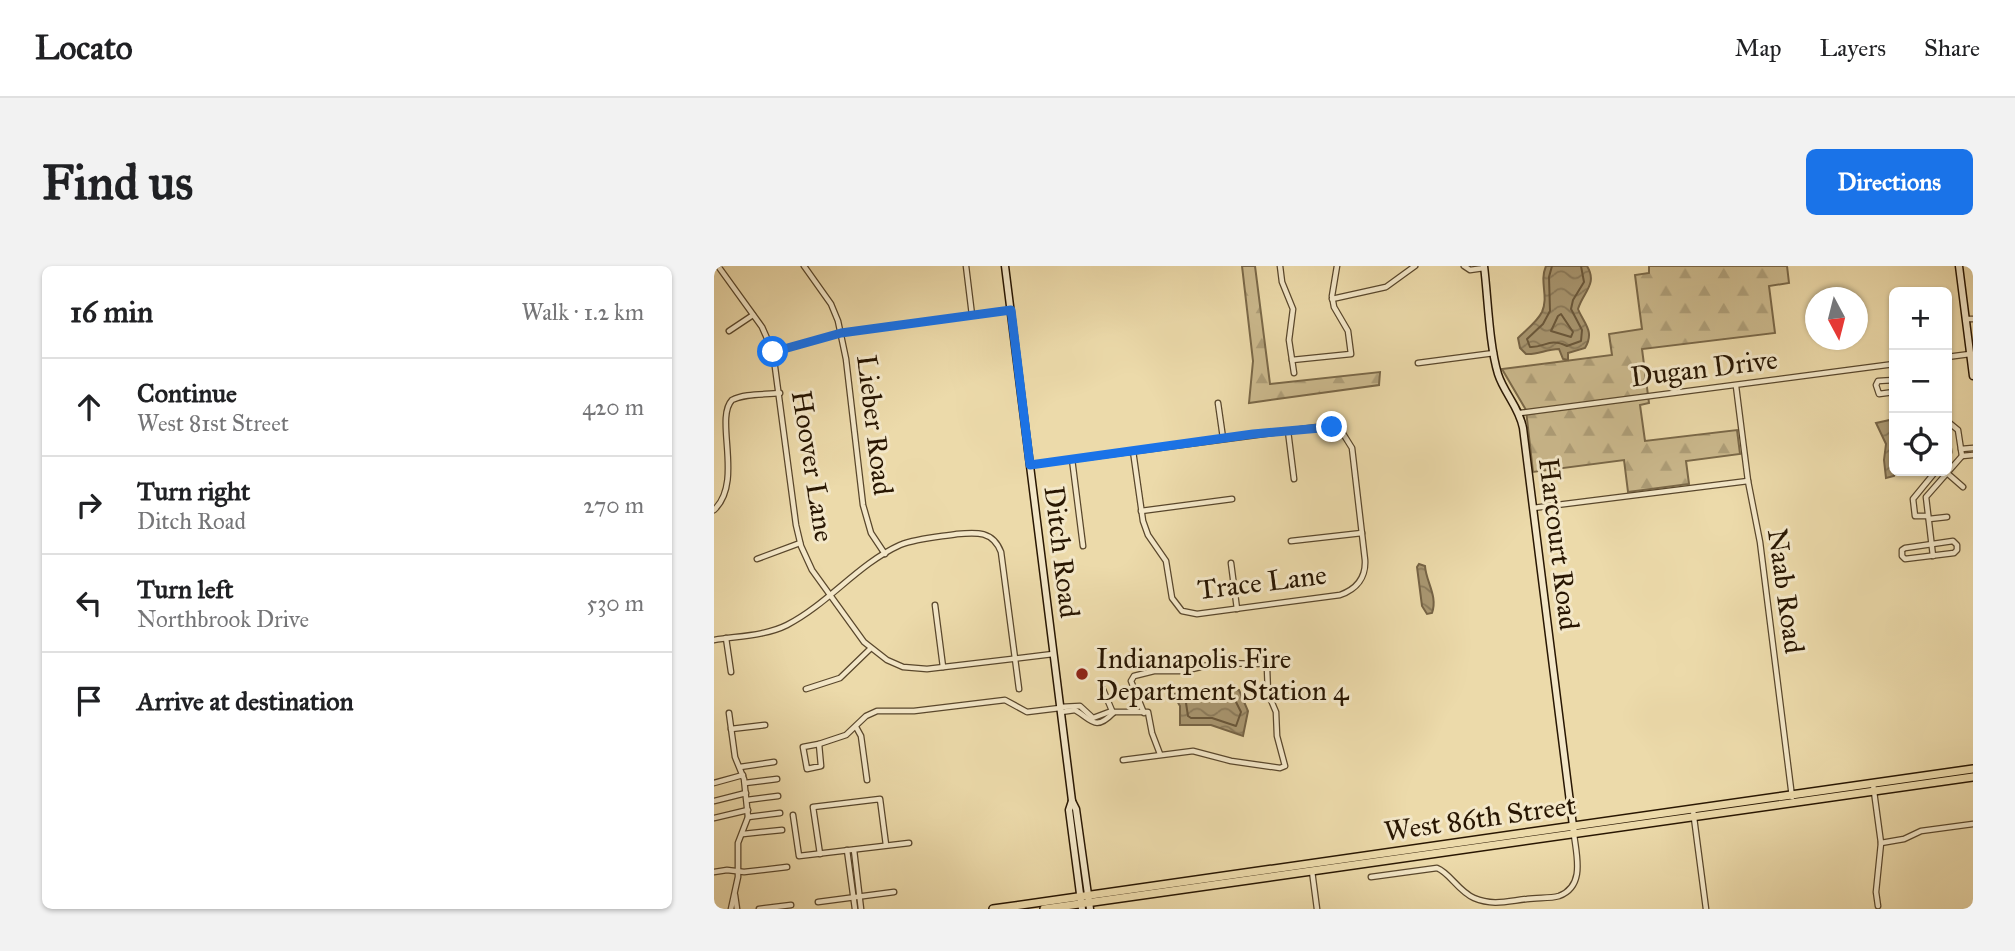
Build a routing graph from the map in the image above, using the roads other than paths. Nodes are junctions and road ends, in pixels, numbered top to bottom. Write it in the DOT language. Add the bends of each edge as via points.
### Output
graph roads {
  1 [pos="718,266"];
  2 [pos="804,266"];
  3 [pos="966,266"];
  4 [pos="1005,266"];
  5 [pos="1280,266"];
  6 [pos="1337,266"];
  7 [pos="1415,266"];
  8 [pos="1466,266"];
  9 [pos="1959,266"];
  10 [pos="1484,267"];
  11 [pos="1332,299"];
  12 [pos="1011,310"];
  13 [pos="753,315"];
  14 [pos="972,315"];
  15 [pos="1969,317"];
  16 [pos="729,331"];
  17 [pos="841,333"];
  18 [pos="773,352"];
  19 [pos="1494,353"];
  20 [pos="1970,354"];
  21 [pos="1952,356"];
  22 [pos="1292,360"];
  23 [pos="1418,363"];
  24 [pos="1889,365"];
  25 [pos="1294,373"];
  26 [pos="1973,376"];
  27 [pos="1889,381"];
  28 [pos="1736,386"];
  29 [pos="780,393"];
  30 [pos="1889,393"];
  31 [pos="1218,403"];
  32 [pos="720,412"];
  33 [pos="1520,413"];
  34 [pos="1952,426"];
  35 [pos="1288,431"];
  36 [pos="1223,438"];
  37 [pos="1973,448"];
  38 [pos="1961,449"];
  39 [pos="720,451"];
  40 [pos="1133,451"];
  41 [pos="1973,455"];
  42 [pos="1962,456"];
  43 [pos="1072,459"];
  44 [pos="1030,465"];
  45 [pos="1952,467"];
  46 [pos="1933,476"];
  47 [pos="1944,476"];
  48 [pos="1950,476"];
  49 [pos="1294,479"];
  50 [pos="1748,481"];
  51 [pos="1963,487"];
  52 [pos="1232,499"];
  53 [pos="1533,508"];
  54 [pos="714,510"];
  55 [pos="1142,511"];
  56 [pos="1947,517"];
  57 [pos="1928,518"];
  58 [pos="1362,533"];
  59 [pos="1290,541"];
  60 [pos="800,543"];
  61 [pos="1931,544"];
  62 [pos="1083,545"];
  63 [pos="885,554"];
  64 [pos="1933,556"];
  65 [pos="757,559"];
  66 [pos="1231,563"];
  67 [pos="830,595"];
  68 [pos="935,605"];
  69 [pos="1237,609"];
  70 [pos="726,638"];
  71 [pos="714,640"];
  72 [pos="870,649"];
  73 [pos="1053,654"];
  74 [pos="1015,658"];
  75 [pos="943,667"];
  76 [pos="730,672"];
  77 [pos="1102,687"];
  78 [pos="806,689"];
  79 [pos="1019,689"];
  80 [pos="1060,709"];
  81 [pos="729,713"];
  82 [pos="1113,713"];
  83 [pos="1146,713"];
  84 [pos="765,725"];
  85 [pos="856,727"];
  86 [pos="731,729"];
  87 [pos="819,744"];
  88 [pos="1160,754"];
  89 [pos="1123,760"];
  90 [pos="774,762"];
  91 [pos="740,767"];
  92 [pos="1973,769"];
  93 [pos="743,775"];
  94 [pos="1973,777"];
  95 [pos="777,779"];
  96 [pos="867,780"];
  97 [pos="714,783"];
  98 [pos="744,783"];
  99 [pos="1874,788"];
  100 [pos="746,793"];
  101 [pos="778,796"];
  102 [pos="1792,799"];
  103 [pos="747,800"];
  104 [pos="714,801"];
  105 [pos="748,810"];
  106 [pos="779,813"];
  107 [pos="1694,813"];
  108 [pos="793,815"];
  109 [pos="748,817"];
  110 [pos="714,818"];
  111 [pos="1973,824"];
  112 [pos="782,830"];
  113 [pos="1573,830"];
  114 [pos="743,835"];
  115 [pos="909,843"];
  116 [pos="1881,843"];
  117 [pos="886,845"];
  118 [pos="854,849"];
  119 [pos="847,850"];
  120 [pos="820,854"];
  121 [pos="787,867"];
  122 [pos="1312,867"];
  123 [pos="714,872"];
  124 [pos="738,872"];
  125 [pos="1371,877"];
  126 [pos="894,892"];
  127 [pos="735,895"];
  128 [pos="857,897"];
  129 [pos="818,902"];
  130 [pos="1085,903"];
  131 [pos="791,905"];
  132 [pos="1501,906"];
  133 [pos="1878,906"];
  134 [pos="731,909"];
  135 [pos="737,909"];
  136 [pos="759,909"];
  137 [pos="855,909"];
  138 [pos="861,909"];
  139 [pos="993,909"];
  140 [pos="1044,909"];
  141 [pos="1317,909"];
  142 [pos="1706,909"];
  1 -- 13 [label="street, Hoover Lane"];
  2 -- 17 [label="street, Lieber Road" via="833,307"];
  3 -- 14 [label="street"];
  4 -- 12 [label="main road, Ditch Road"];
  5 -- 22 [label="street" via="1293,309"];
  6 -- 11 [label="street"];
  7 -- 11 [label="street" via="1386,287"];
  8 -- 10 [label="street" via="1470,270"];
  9 -- 15 [label="main road"];
  10 -- 19 [label="main road, Harcourt Road"];
  11 -- 22 [label="street" via="1348,331 1351,354"];
  12 -- 14 [label="street"];
  12 -- 44 [label="main road, Ditch Road"];
  13 -- 16 [label="street"];
  13 -- 18 [label="street, Hoover Lane"];
  14 -- 17 [label="street"];
  15 -- 20 [label="main road"];
  17 -- 18 [label="street"];
  17 -- 63 [label="street, Lieber Road" via="863,505 871,533"];
  18 -- 29 [label="street, Hoover Lane"];
  19 -- 23 [label="street"];
  19 -- 33 [label="main road, Harcourt Road" via="1502,383"];
  20 -- 21 [label="street"];
  20 -- 26 [label="main road"];
  22 -- 25 [label="street"];
  24 -- 28 [label="street, Dugan Drive"];
  27 -- 30 [label="street" via="1876,385 1880,394"];
  28 -- 33 [label="street, Dugan Drive"];
  28 -- 50 [label="street, Naab Road"];
  29 -- 32 [label="street" via="736,399"];
  29 -- 60 [label="street, Hoover Lane"];
  31 -- 36 [label="street"];
  33 -- 53 [label="main road, Harcourt Road"];
  34 -- 38 [label="street" via="1958,430"];
  35 -- 36 [label="street"];
  35 -- 49 [label="street"];
  35 -- 58 [label="street" via="1325,426 1342,432 1352,448"];
  36 -- 40 [label="street"];
  37 -- 38 [label="street"];
  38 -- 42 [label="street"];
  39 -- 54 [label="street" via="725,493"];
  40 -- 43 [label="street"];
  40 -- 55 [label="street"];
  41 -- 42 [label="street"];
  42 -- 45 [label="street"];
  43 -- 44 [label="street"];
  43 -- 62 [label="street"];
  44 -- 73 [label="main road, Ditch Road"];
  46 -- 57 [label="street" via="1913,498 1915,516"];
  47 -- 57 [label="street" via="1927,496"];
  48 -- 51 [label="street"];
  50 -- 53 [label="street"];
  50 -- 102 [label="street, Naab Road" via="1760,542"];
  52 -- 55 [label="street"];
  53 -- 113 [label="main road, Harcourt Road"];
  55 -- 69 [label="street, Trace Lane" via="1147,533 1166,561 1172,598 1181,610 1197,614"];
  56 -- 57 [label="street"];
  57 -- 61 [label="street"];
  58 -- 59 [label="street"];
  58 -- 69 [label="street, Trace Lane" via="1365,571 1348,592"];
  60 -- 65 [label="street"];
  60 -- 67 [label="street, Hoover Lane"];
  61 -- 64 [label="street"];
  61 -- 64 [label="street" via="1953,541 1958,549"];
  61 -- 64 [label="street" via="1901,552 1905,559"];
  63 -- 67 [label="street"];
  63 -- 74 [label="street" via="925,538 973,532 991,537 1002,552"];
  66 -- 69 [label="street"];
  67 -- 70 [label="street" via="781,628"];
  67 -- 72 [label="street, Hoover Lane"];
  68 -- 75 [label="street"];
  70 -- 71 [label="street"];
  70 -- 76 [label="street"];
  72 -- 75 [label="street, Hoover Lane" via="904,667"];
  72 -- 78 [label="street" via="840,678"];
  73 -- 74 [label="street, Hoover Lane"];
  73 -- 80 [label="main road, Ditch Road"];
  74 -- 75 [label="street, Hoover Lane"];
  74 -- 79 [label="street"];
  77 -- 82 [label="street"];
  80 -- 82 [label="street" via="1080,706 1101,719"];
  80 -- 85 [label="street" via="1027,712 1005,700 914,711 879,710"];
  80 -- 130 [label="main road, Ditch Road"];
  81 -- 86 [label="street"];
  82 -- 83 [label="street"];
  83 -- 88 [label="street"];
  83 -- 88 [label="street" via="1131,678 1217,663 1266,666 1284,767 1194,751"];
  84 -- 86 [label="street"];
  85 -- 87 [label="street"];
  85 -- 96 [label="street"];
  86 -- 91 [label="street"];
  87 -- 87 [label="street" via="803,747 807,769 821,766"];
  88 -- 89 [label="street"];
  90 -- 91 [label="street"];
  91 -- 93 [label="street"];
  92 -- 99 [label="main road, West 86th Street"];
  93 -- 97 [label="street"];
  93 -- 98 [label="street"];
  94 -- 99 [label="main road, West 86th Street"];
  95 -- 98 [label="street"];
  98 -- 100 [label="street"];
  99 -- 102 [label="main road, West 86th Street"];
  99 -- 116 [label="street"];
  100 -- 103 [label="street"];
  100 -- 104 [label="street"];
  101 -- 103 [label="street"];
  102 -- 107 [label="main road, West 86th Street"];
  103 -- 105 [label="street"];
  105 -- 109 [label="street"];
  105 -- 110 [label="street"];
  106 -- 109 [label="street"];
  107 -- 113 [label="main road, West 86th Street"];
  107 -- 142 [label="street"];
  108 -- 120 [label="street" via="799,856"];
  109 -- 114 [label="street"];
  111 -- 116 [label="street"];
  112 -- 114 [label="street"];
  113 -- 122 [label="main road, West 86th Street"];
  113 -- 132 [label="street" via="1578,870 1569,890"];
  114 -- 124 [label="street" via="738,843"];
  115 -- 117 [label="street"];
  116 -- 133 [label="street"];
  117 -- 118 [label="street"];
  117 -- 120 [label="street" via="880,799 813,807"];
  118 -- 119 [label="street"];
  118 -- 128 [label="street"];
  119 -- 120 [label="street"];
  119 -- 128 [label="street"];
  121 -- 124 [label="street"];
  122 -- 130 [label="main road, West 86th Street"];
  122 -- 141 [label="street"];
  123 -- 124 [label="street"];
  124 -- 127 [label="street"];
  125 -- 132 [label="street" via="1439,869 1469,896"];
  126 -- 128 [label="street"];
  127 -- 134 [label="street"];
  127 -- 135 [label="street"];
  128 -- 129 [label="street"];
  128 -- 137 [label="street"];
  128 -- 138 [label="street"];
  130 -- 139 [label="main road, West 86th Street"];
  130 -- 140 [label="main road, West 86th Street"];
  131 -- 136 [label="street"];
}
